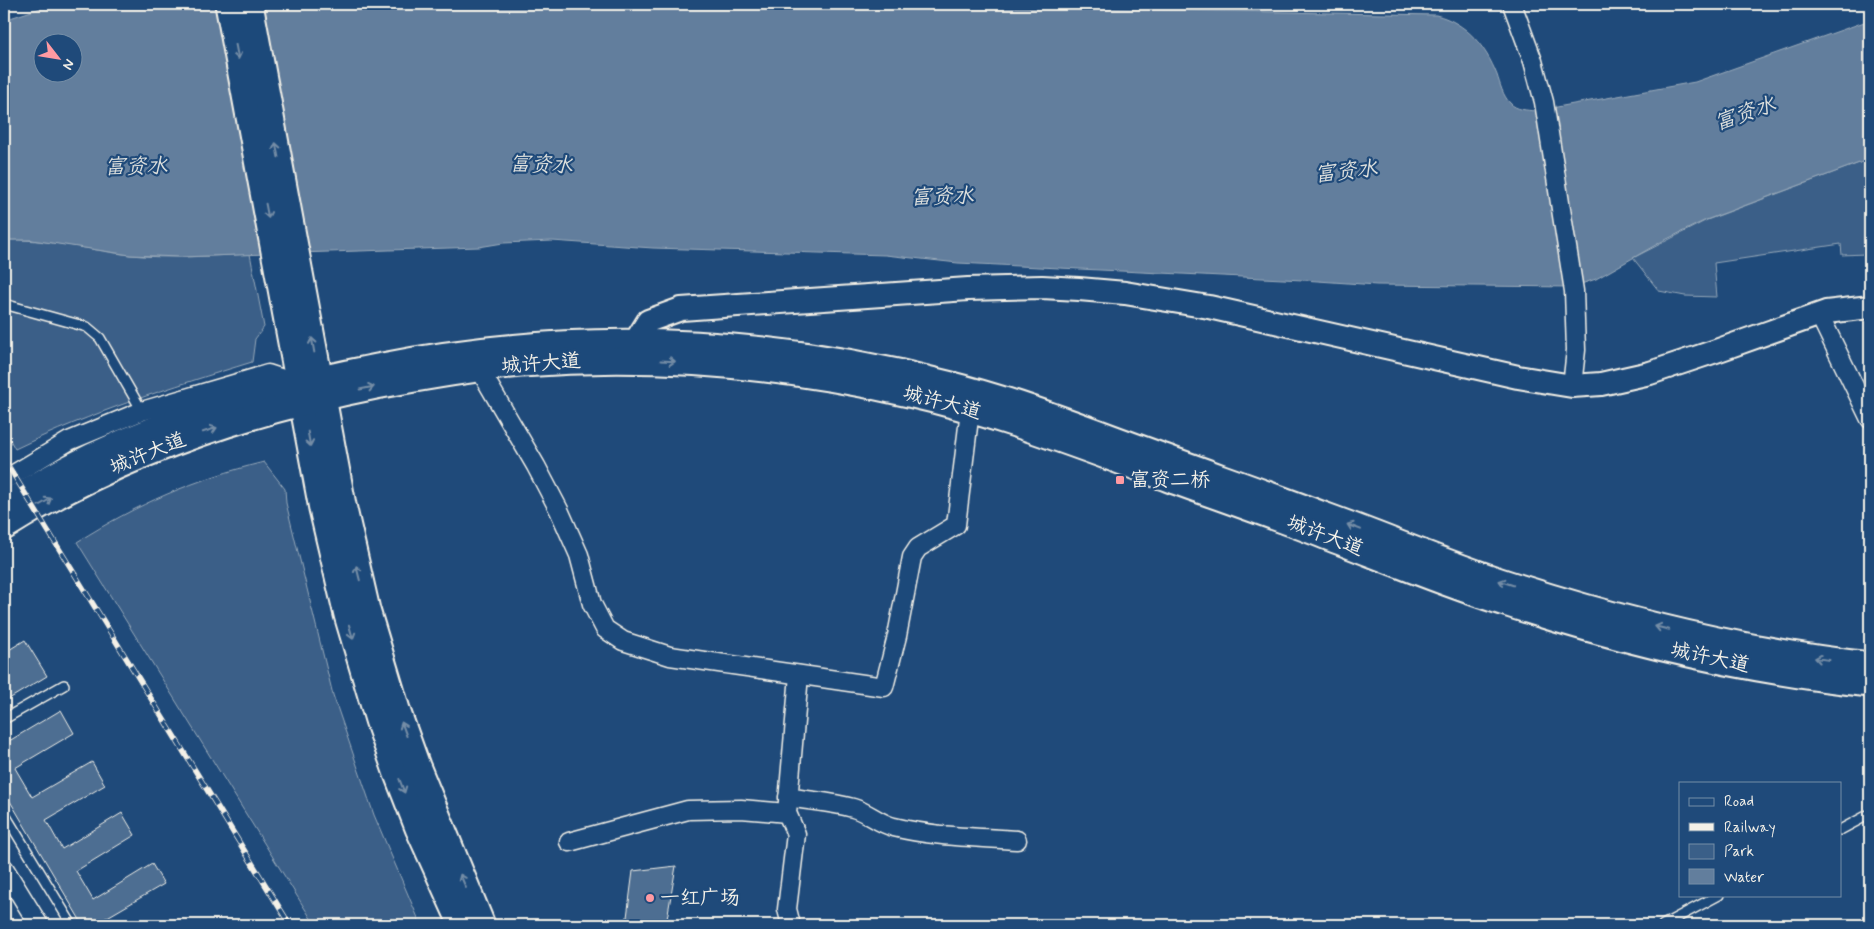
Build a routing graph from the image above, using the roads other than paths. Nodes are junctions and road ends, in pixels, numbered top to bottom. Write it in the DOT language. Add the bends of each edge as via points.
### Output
graph roads {
  1 [pos="228,4"];
  2 [pos="250,4"];
  3 [pos="1512,4"];
  4 [pos="292,286"];
  5 [pos="4,304"];
  6 [pos="1870,307"];
  7 [pos="1819,314"];
  8 [pos="636,351"];
  9 [pos="480,370"];
  10 [pos="1572,386"];
  11 [pos="311,391"];
  12 [pos="970,410"];
  13 [pos="142,411"];
  14 [pos="1870,419"];
  15 [pos="4,480"];
  16 [pos="4,504"];
  17 [pos="4,527"];
  18 [pos="1870,665"];
  19 [pos="799,675"];
  20 [pos="1870,684"];
  21 [pos="64,685"];
  22 [pos="4,719"];
  23 [pos="788,805"];
  24 [pos="4,813"];
  25 [pos="1870,814"];
  26 [pos="1842,829"];
  27 [pos="1017,840"];
  28 [pos="569,842"];
  29 [pos="4,868"];
  30 [pos="1716,896"];
  31 [pos="39,925"];
  32 [pos="72,925"];
  33 [pos="462,925"];
  34 [pos="482,925"];
  35 [pos="791,925"];
  36 [pos="1663,925"];
  1 -- 4 [label="main road, one-way"];
  4 -- 2 [label="main road, one-way"];
  3 -- 10 [label="street" via="1544,102 1574,291 1576,350"];
  4 -- 11 [label="main road"];
  5 -- 13 [label="lane" via="87,327 100,338"];
  6 -- 7 [label="street"];
  7 -- 10 [label="street" via="1650,372 1601,384"];
  7 -- 14 [label="street"];
  8 -- 9 [label="main road, 城许大道"];
  8 -- 10 [label="street" via="648,321 681,308 987,288 1070,288 1209,307 1518,377"];
  8 -- 11 [label="main road, 城许大道" via="562,342 513,346 402,362"];
  8 -- 12 [label="main road, 城许大道, one-way" via="815,376 901,392"];
  18 -- 8 [label="main road, 城许大道, one-way" via="1729,644 1568,602 1445,562 1328,516 1027,408 952,385 866,365 717,345"];
  11 -- 9 [label="main road, 城许大道, one-way"];
  9 -- 19 [label="street" via="559,510 582,562 592,604 605,629 624,641 670,656"];
  11 -- 13 [label="street" via="268,374"];
  11 -- 16 [label="main road, 城许大道" via="202,413 125,442 49,478"];
  17 -- 11 [label="main road, 城许大道, one-way" via="58,495 125,462"];
  11 -- 33 [label="main road, one-way" via="332,554 362,668 407,801"];
  34 -- 11 [label="main road, one-way" via="417,766 382,662"];
  12 -- 19 [label="street" via="956,525 918,548 912,557 884,687"];
  12 -- 20 [label="main road, 城许大道" via="1302,527 1438,580 1562,621 1725,662"];
  13 -- 15 [label="street" via="69,441"];
  19 -- 23 [label="street"];
  21 -- 22 [label="lane"];
  23 -- 27 [label="street" via="853,808 893,827"];
  23 -- 28 [label="street" via="688,810"];
  23 -- 35 [label="street" via="796,834 787,909"];
  24 -- 32 [label="lane"];
  25 -- 26 [label="lane"];
  29 -- 31 [label="street"];
  30 -- 36 [label="lane"];
}
